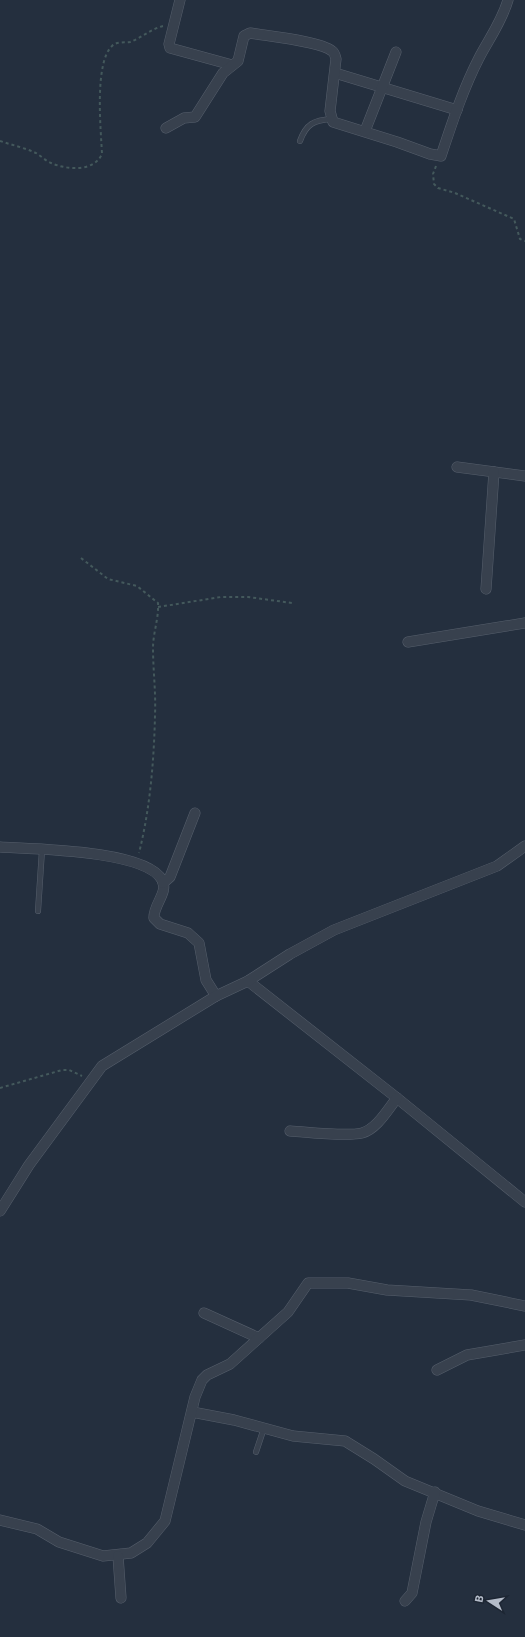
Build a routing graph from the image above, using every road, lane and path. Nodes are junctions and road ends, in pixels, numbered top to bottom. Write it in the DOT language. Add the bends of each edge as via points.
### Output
graph roads {
  1 [pos="180,0"];
  2 [pos="508,0"];
  3 [pos="176,23"];
  4 [pos="396,52"];
  5 [pos="232,65"];
  6 [pos="335,73"];
  7 [pos="382,88"];
  8 [pos="457,110"];
  9 [pos="332,119"];
  10 [pos="166,128"];
  11 [pos="365,131"];
  12 [pos="0,140"];
  13 [pos="300,141"];
  14 [pos="441,156"];
  15 [pos="525,241"];
  16 [pos="457,466"];
  17 [pos="494,472"];
  18 [pos="525,476"];
  19 [pos="81,558"];
  20 [pos="486,589"];
  21 [pos="292,603"];
  22 [pos="158,607"];
  23 [pos="525,623"];
  24 [pos="408,642"];
  25 [pos="194,813"];
  26 [pos="525,846"];
  27 [pos="0,847"];
  28 [pos="42,850"];
  29 [pos="137,862"];
  30 [pos="163,883"];
  31 [pos="38,911"];
  32 [pos="248,981"];
  33 [pos="216,996"];
  34 [pos="90,1079"];
  35 [pos="0,1088"];
  36 [pos="397,1098"];
  37 [pos="290,1131"];
  38 [pos="525,1202"];
  39 [pos="0,1211"];
  40 [pos="525,1306"];
  41 [pos="204,1313"];
  42 [pos="259,1338"];
  43 [pos="525,1345"];
  44 [pos="437,1370"];
  45 [pos="192,1412"];
  46 [pos="264,1428"];
  47 [pos="256,1452"];
  48 [pos="435,1492"];
  49 [pos="0,1520"];
  50 [pos="525,1525"];
  51 [pos="118,1556"];
  52 [pos="121,1598"];
  53 [pos="405,1601"];
  1 -- 3 [label="street"];
  2 -- 8 [label="street"];
  3 -- 5 [label="street" via="170,48"];
  3 -- 12 [label="path" via="157,28 128,42 120,42 112,46 108,52 101,77 102,154 99,161 75,169 59,166 36,153"];
  4 -- 7 [label="street"];
  5 -- 6 [label="street" via="238,61 244,36 250,33 326,48 335,54"];
  5 -- 10 [label="street" via="212,88 194,117 184,118"];
  6 -- 7 [label="street"];
  6 -- 9 [label="street" via="330,111"];
  7 -- 8 [label="street"];
  7 -- 11 [label="street"];
  8 -- 14 [label="street"];
  9 -- 11 [label="street" via="333,122"];
  9 -- 13 [label="lane" via="311,122 304,130"];
  11 -- 14 [label="street"];
  14 -- 15 [label="path" via="434,174 434,184 438,188 514,219 520,239"];
  16 -- 17 [label="street"];
  17 -- 18 [label="street"];
  17 -- 20 [label="street"];
  19 -- 22 [label="path" via="108,579 137,586 158,603"];
  21 -- 22 [label="path" via="248,597 221,597"];
  22 -- 29 [label="path" via="153,636 155,715 151,776 147,816"];
  23 -- 24 [label="street"];
  25 -- 30 [label="street" via="170,877"];
  26 -- 32 [label="street" via="497,866 334,930"];
  27 -- 28 [label="street"];
  28 -- 29 [label="street" via="98,855"];
  28 -- 31 [label="lane"];
  29 -- 30 [label="street" via="157,873"];
  30 -- 33 [label="street" via="164,889 154,918 160,924 188,934 199,943 206,980"];
  32 -- 33 [label="street"];
  32 -- 36 [label="street"];
  33 -- 34 [label="street" via="102,1066"];
  34 -- 35 [label="path" via="69,1070 62,1070"];
  34 -- 39 [label="street" via="28,1165"];
  36 -- 37 [label="street" via="376,1124 362,1133"];
  36 -- 38 [label="street"];
  40 -- 42 [label="street" via="470,1295 312,1282 305,1286 288,1312"];
  41 -- 42 [label="street"];
  42 -- 45 [label="street" via="230,1364 202,1380"];
  43 -- 44 [label="street" via="467,1356"];
  45 -- 46 [label="street"];
  45 -- 51 [label="street" via="165,1521 147,1542 131,1553"];
  46 -- 47 [label="lane"];
  46 -- 48 [label="street" via="293,1436 345,1441 405,1481"];
  48 -- 50 [label="street" via="478,1511"];
  48 -- 53 [label="street" via="426,1522 412,1593"];
  49 -- 51 [label="street" via="37,1529 59,1542 80,1550 103,1556"];
  51 -- 52 [label="street"];
}
